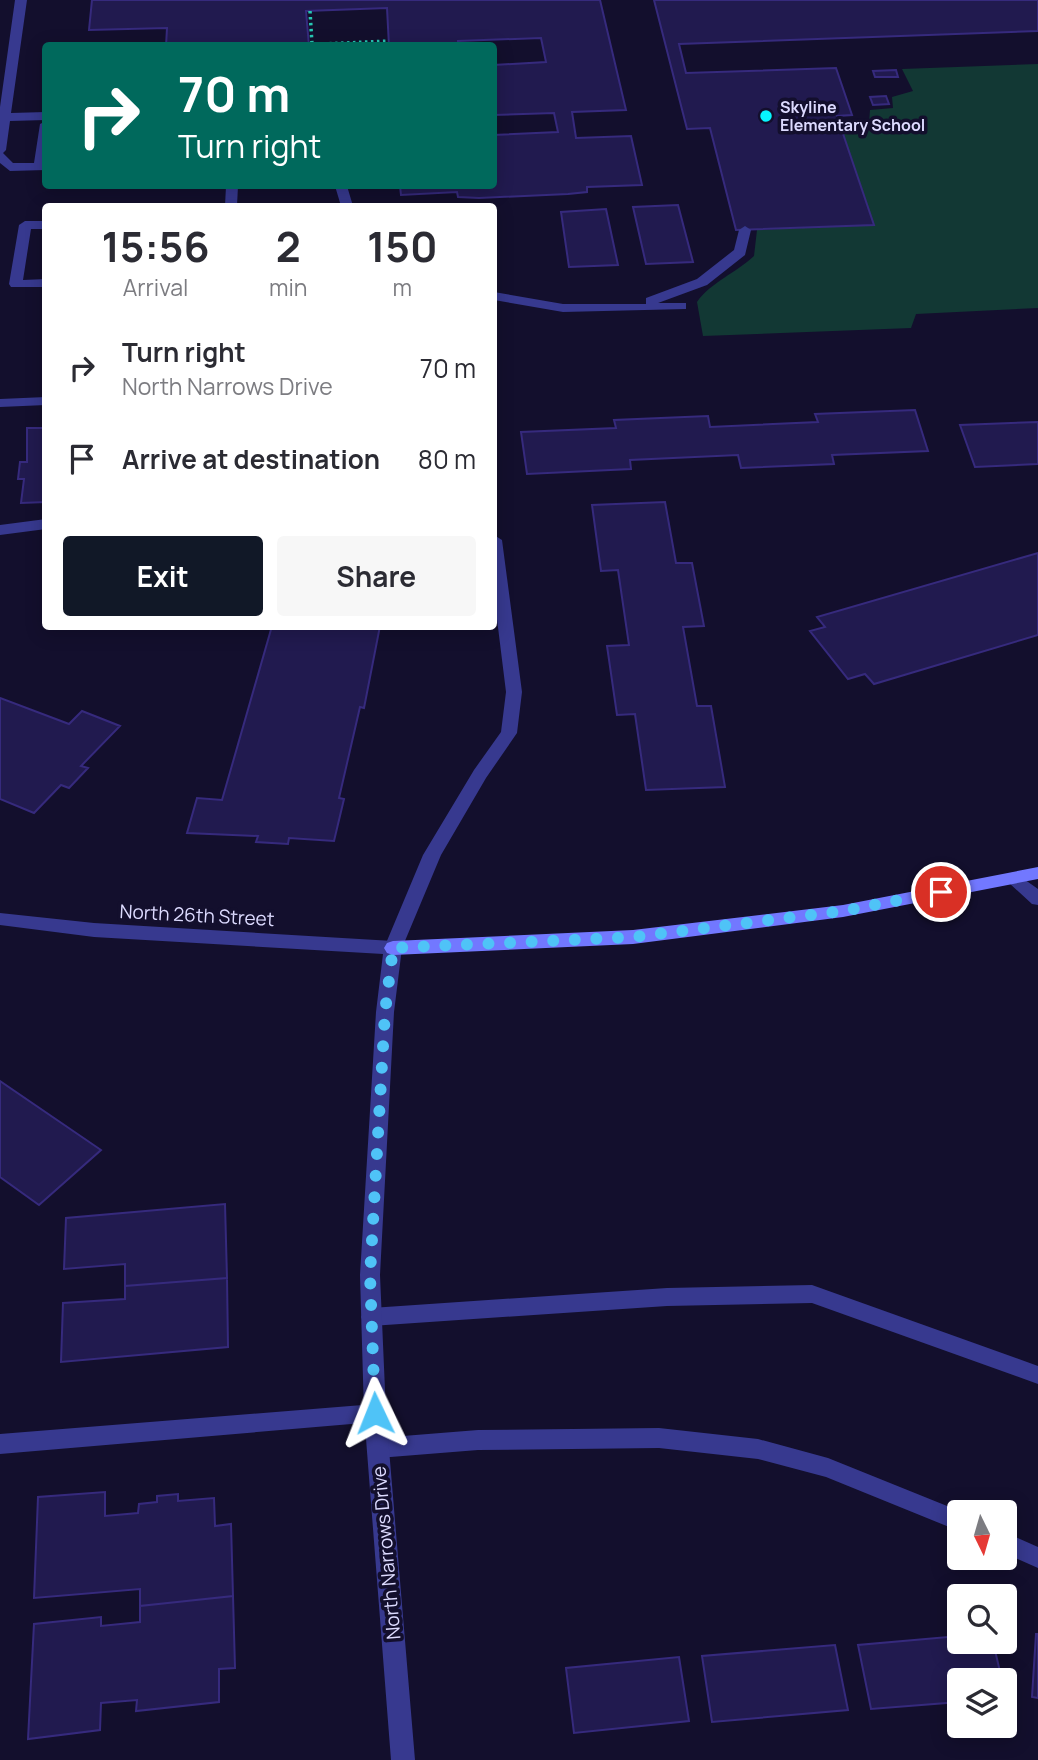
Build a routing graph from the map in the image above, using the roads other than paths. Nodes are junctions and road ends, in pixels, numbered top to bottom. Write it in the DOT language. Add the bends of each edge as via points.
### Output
graph roads {
  1 [pos="21,0"];
  2 [pos="42,116"];
  3 [pos="7,117"];
  4 [pos="0,150"];
  5 [pos="0,156"];
  6 [pos="42,166"];
  7 [pos="42,225"];
  8 [pos="745,230"];
  9 [pos="42,283"];
  10 [pos="497,297"];
  11 [pos="681,306"];
  12 [pos="636,307"];
  13 [pos="42,401"];
  14 [pos="0,403"];
  15 [pos="42,525"];
  16 [pos="0,530"];
  17 [pos="497,564"];
  18 [pos="1038,873"];
  19 [pos="1014,878"];
  20 [pos="1038,899"];
  21 [pos="0,919"];
  22 [pos="393,948"];
  23 [pos="371,1317"];
  24 [pos="1038,1376"];
  25 [pos="375,1413"];
  26 [pos="0,1444"];
  27 [pos="378,1448"];
  28 [pos="947,1516"];
  29 [pos="1017,1548"];
  30 [pos="1038,1558"];
  31 [pos="403,1760"];
  1 -- 3 [label="street"];
  2 -- 3 [label="street"];
  3 -- 4 [label="street"];
  5 -- 6 [label="street" via="9,167"];
  7 -- 9 [label="street" via="25,225 16,284"];
  8 -- 12 [label="street" via="740,252 702,282"];
  10 -- 12 [label="street" via="539,307"];
  11 -- 12 [label="street"];
  13 -- 14 [label="street"];
  15 -- 16 [label="street"];
  17 -- 22 [label="street, North Narrows Drive" via="514,692 509,733 432,855"];
  18 -- 19 [label="main road"];
  19 -- 20 [label="street"];
  19 -- 22 [label="main road" via="843,911 633,937"];
  21 -- 22 [label="street, North 26th Street" via="94,930"];
  22 -- 23 [label="street, North Narrows Drive" via="385,1012"];
  23 -- 24 [label="street" via="667,1297 812,1294"];
  23 -- 25 [label="street, North Narrows Drive"];
  25 -- 26 [label="street"];
  25 -- 27 [label="street, North Narrows Drive"];
  27 -- 28 [label="street" via="478,1440 659,1438 758,1449 828,1468"];
  27 -- 31 [label="street, North Narrows Drive"];
  29 -- 30 [label="street"];
}
